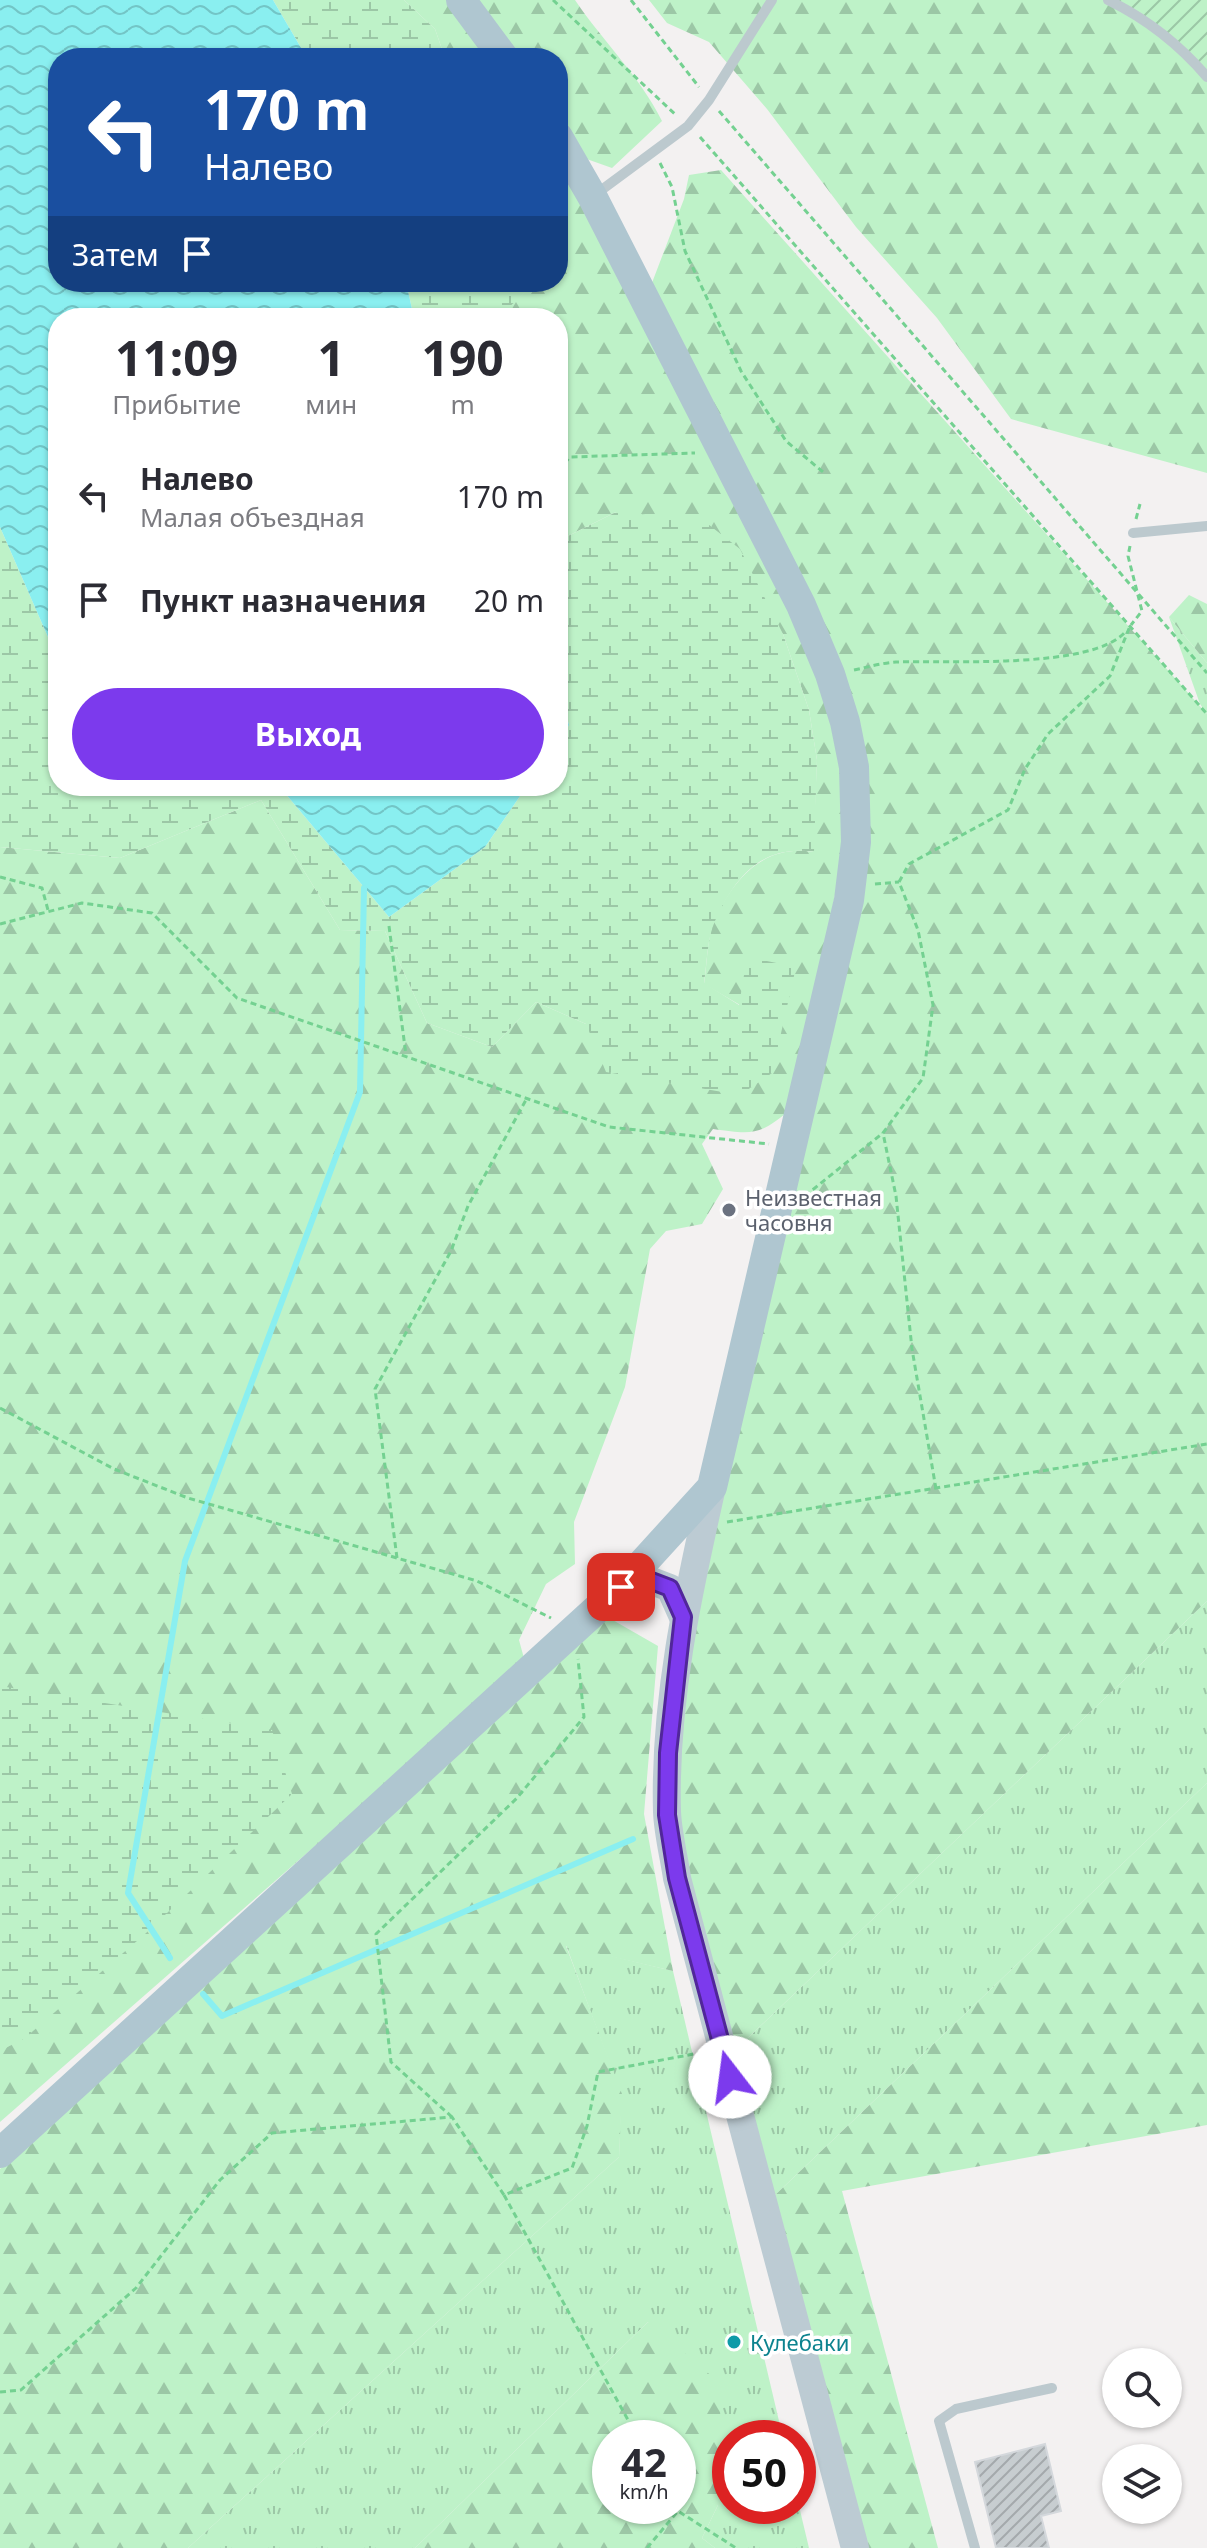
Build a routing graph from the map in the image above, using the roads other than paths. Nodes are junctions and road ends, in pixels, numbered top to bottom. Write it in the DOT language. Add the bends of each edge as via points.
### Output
graph roads {
  1 [pos="461,0"];
  2 [pos="772,0"];
  3 [pos="1108,0"];
  4 [pos="497,48"];
  5 [pos="1202,63"];
  6 [pos="1207,77"];
  7 [pos="568,154"];
  8 [pos="592,196"];
  9 [pos="1207,526"];
  10 [pos="1133,533"];
  11 [pos="712,1487"];
  12 [pos="621,1587"];
  13 [pos="683,1617"];
  14 [pos="0,2153"];
  15 [pos="1052,2388"];
  16 [pos="855,2548"];
  17 [pos="975,2548"];
  1 -- 4 [label="main road"];
  2 -- 8 [label="lane" via="688,126"];
  3 -- 5 [label="lane" via="1142,16"];
  5 -- 6 [label="lane"];
  7 -- 8 [label="main road"];
  8 -- 11 [label="main road" via="801,605 830,674 854,767 856,842 849,900"];
  9 -- 10 [label="lane"];
  11 -- 12 [label="main road"];
  11 -- 13 [label="main road"];
  12 -- 13 [label="main road" via="649,1580 670,1588"];
  12 -- 14 [label="main road"];
  13 -- 16 [label="main road" via="668,1753 667,1815 677,1878"];
  15 -- 17 [label="lane" via="956,2409 939,2421"];
}
